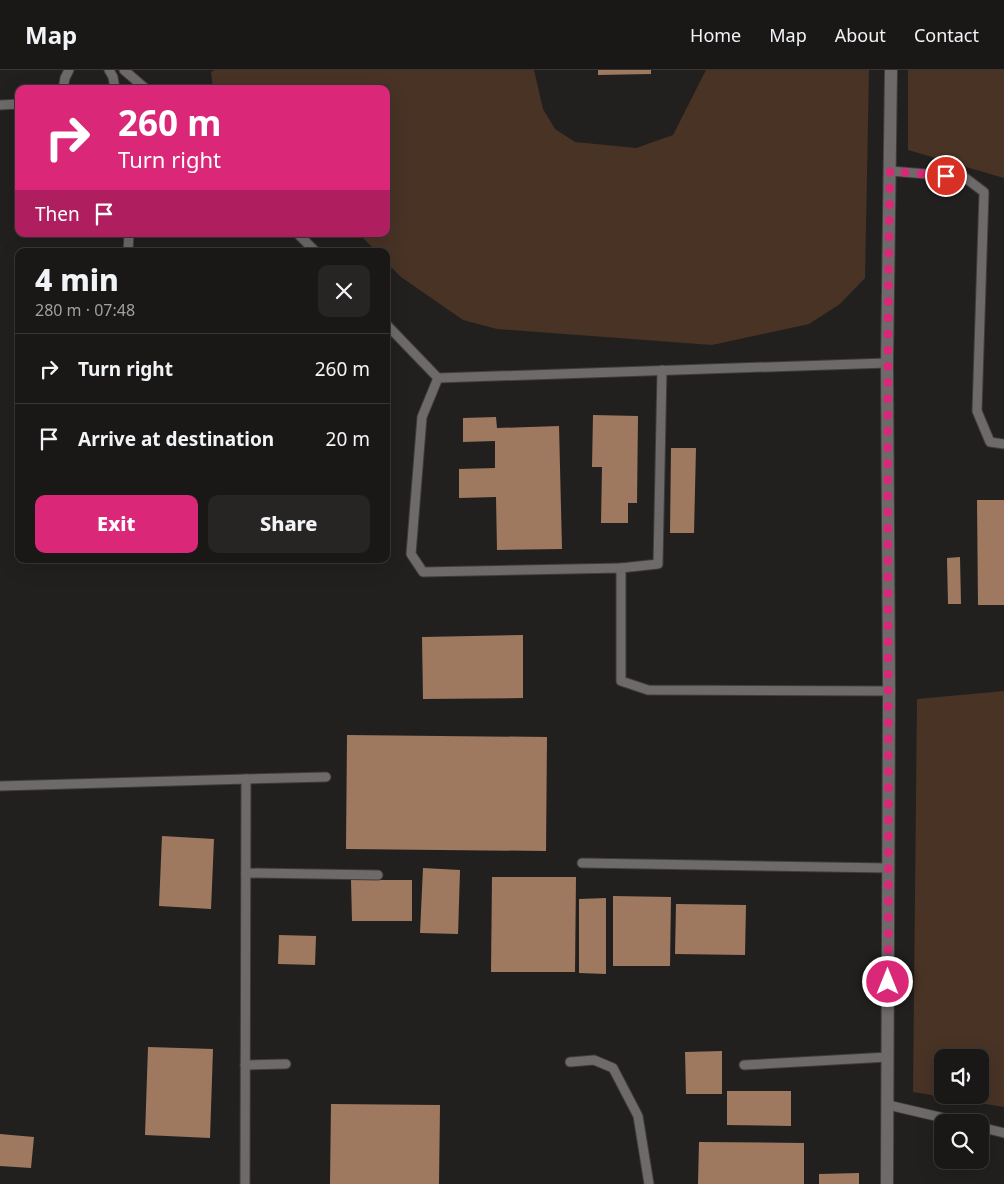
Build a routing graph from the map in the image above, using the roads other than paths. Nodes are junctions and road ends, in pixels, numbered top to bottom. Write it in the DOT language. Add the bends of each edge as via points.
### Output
graph roads {
  1 [pos="69,70"];
  2 [pos="109,70"];
  3 [pos="124,70"];
  4 [pos="891,70"];
  5 [pos="64,85"];
  6 [pos="114,85"];
  7 [pos="141,85"];
  8 [pos="15,104"];
  9 [pos="0,105"];
  10 [pos="890,171"];
  11 [pos="301,237"];
  12 [pos="312,248"];
  13 [pos="390,328"];
  14 [pos="887,363"];
  15 [pos="662,370"];
  16 [pos="438,378"];
  17 [pos="1004,444"];
  18 [pos="621,568"];
  19 [pos="889,691"];
  20 [pos="326,777"];
  21 [pos="246,779"];
  22 [pos="0,786"];
  23 [pos="582,863"];
  24 [pos="889,868"];
  25 [pos="246,873"];
  26 [pos="378,875"];
  27 [pos="888,1058"];
  28 [pos="570,1062"];
  29 [pos="245,1064"];
  30 [pos="286,1064"];
  31 [pos="744,1065"];
  32 [pos="888,1105"];
  33 [pos="934,1116"];
  34 [pos="989,1129"];
  35 [pos="1004,1133"];
  36 [pos="245,1184"];
  37 [pos="648,1184"];
  38 [pos="887,1184"];
  1 -- 5 [label="lane"];
  2 -- 6 [label="lane"];
  3 -- 7 [label="lane"];
  4 -- 10 [label="street"];
  8 -- 9 [label="lane"];
  10 -- 14 [label="street"];
  10 -- 17 [label="lane" via="964,178 984,192 977,412 990,442"];
  11 -- 12 [label="lane"];
  13 -- 16 [label="lane"];
  14 -- 15 [label="lane"];
  14 -- 19 [label="street"];
  15 -- 16 [label="lane"];
  15 -- 18 [label="lane" via="658,564"];
  16 -- 18 [label="lane" via="421,427 411,554 422,572"];
  18 -- 19 [label="lane" via="621,681 648,690"];
  19 -- 24 [label="street"];
  20 -- 21 [label="lane"];
  21 -- 22 [label="lane"];
  21 -- 25 [label="lane"];
  23 -- 24 [label="lane"];
  24 -- 27 [label="street"];
  25 -- 26 [label="lane"];
  25 -- 29 [label="lane"];
  27 -- 31 [label="lane"];
  27 -- 32 [label="street"];
  28 -- 37 [label="lane" via="594,1060 613,1068 638,1116"];
  29 -- 30 [label="lane"];
  29 -- 36 [label="lane"];
  32 -- 33 [label="lane"];
  32 -- 38 [label="street"];
  34 -- 35 [label="lane"];
}
